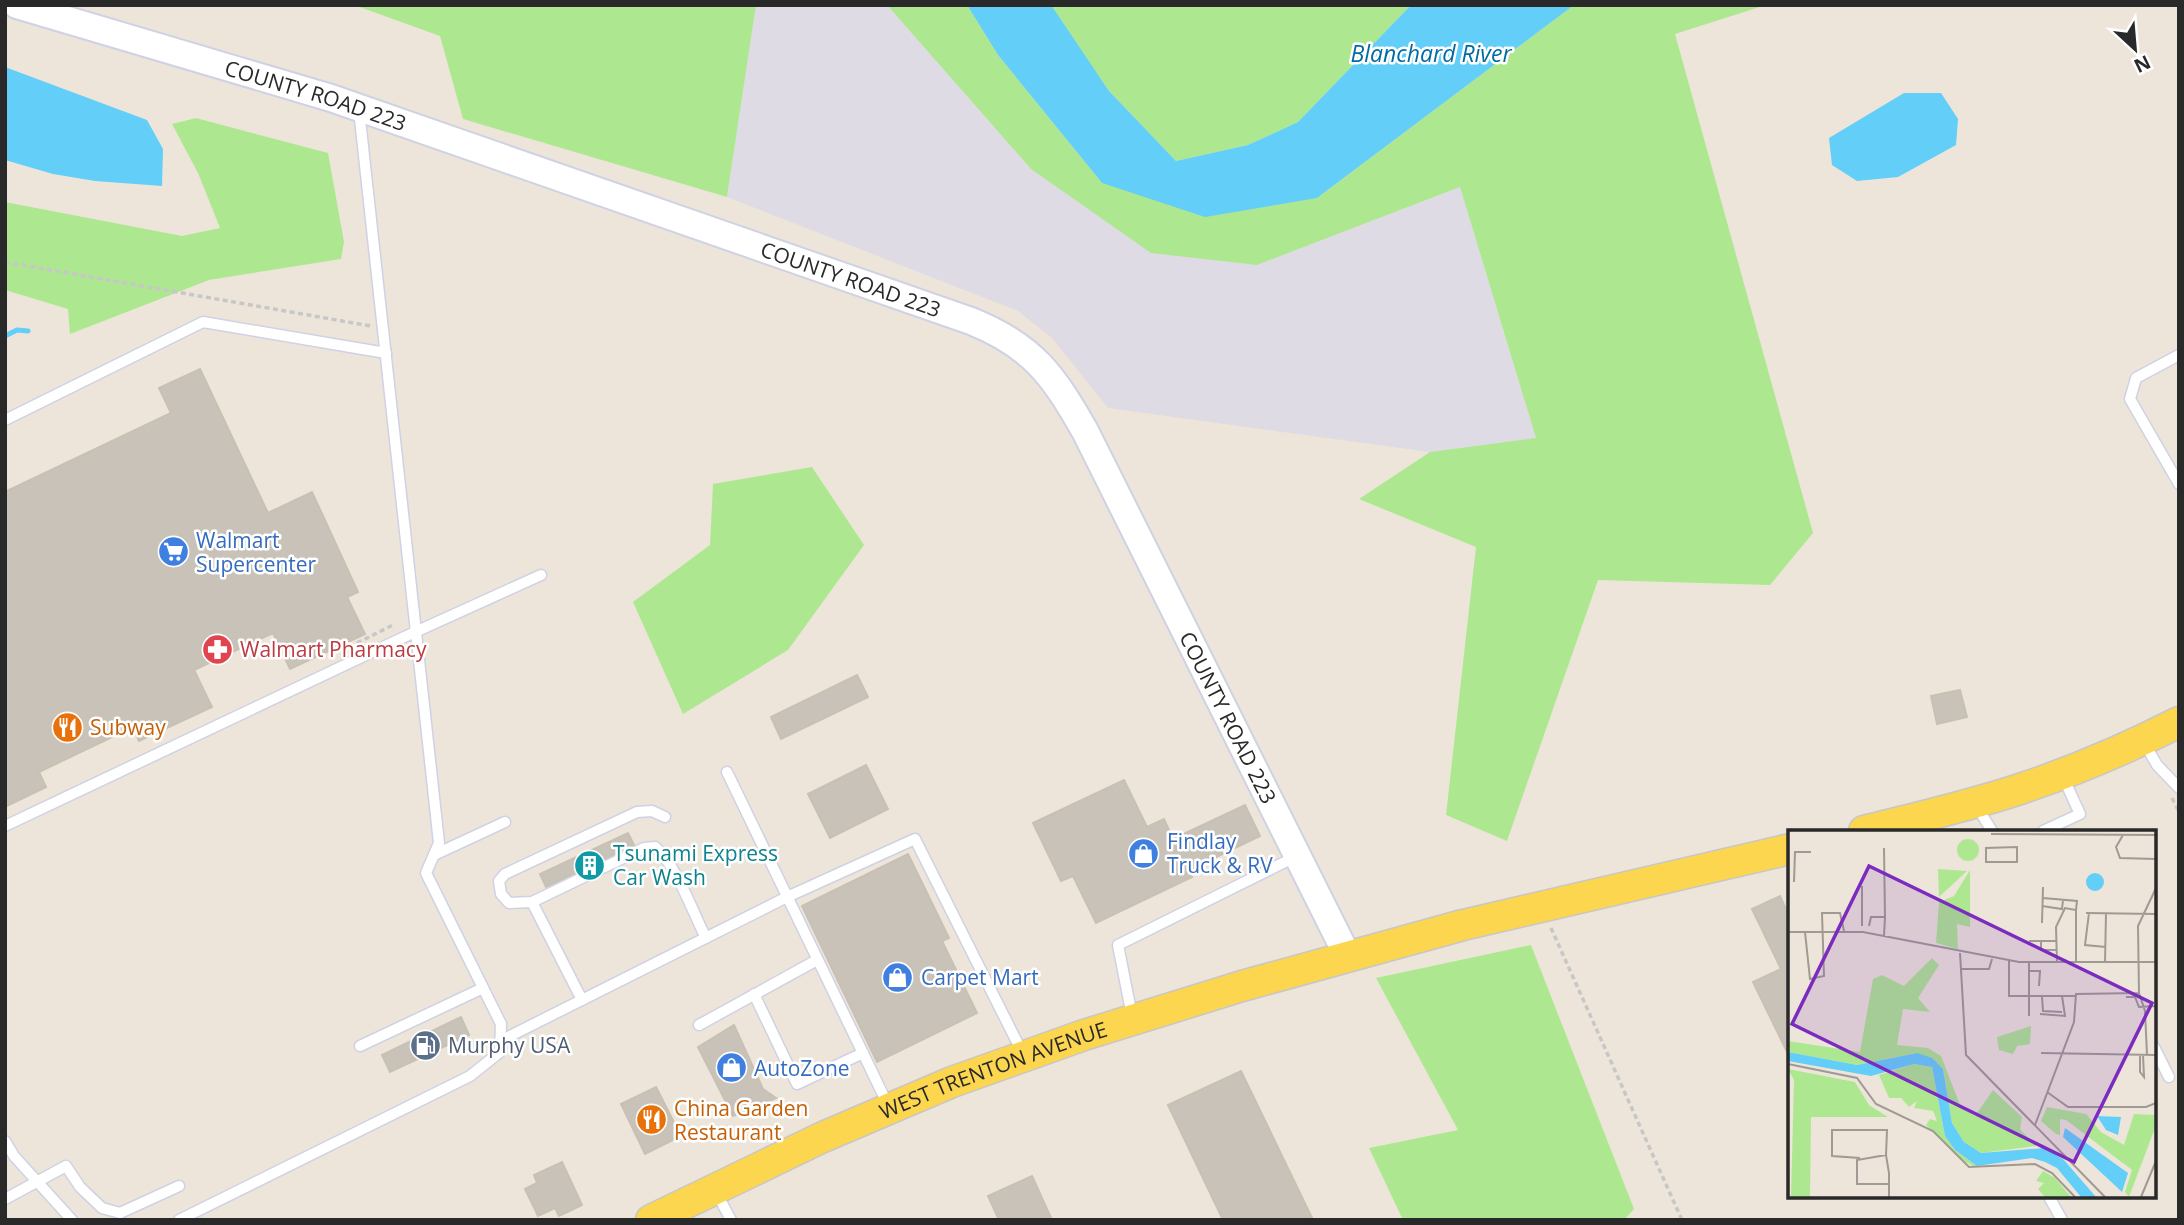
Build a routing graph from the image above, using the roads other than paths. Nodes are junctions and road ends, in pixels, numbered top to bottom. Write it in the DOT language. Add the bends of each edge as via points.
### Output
graph roads {
  1 [pos="17,5"];
  2 [pos="359,108"];
  3 [pos="386,353"];
  4 [pos="2179,355"];
  5 [pos="5,420"];
  6 [pos="2179,484"];
  7 [pos="541,575"];
  8 [pos="416,631"];
  9 [pos="2179,722"];
  10 [pos="2143,740"];
  11 [pos="727,772"];
  12 [pos="2061,774"];
  13 [pos="2179,788"];
  14 [pos="1975,803"];
  15 [pos="665,817"];
  16 [pos="505,822"];
  17 [pos="5,826"];
  18 [pos="1872,830"];
  19 [pos="1991,830"];
  20 [pos="2046,830"];
  21 [pos="1788,849"];
  22 [pos="434,855"];
  23 [pos="1297,856"];
  24 [pos="787,897"];
  25 [pos="532,902"];
  26 [pos="706,938"];
  27 [pos="1348,957"];
  28 [pos="817,960"];
  29 [pos="483,988"];
  30 [pos="754,994"];
  31 [pos="582,1000"];
  32 [pos="1133,1019"];
  33 [pos="699,1025"];
  34 [pos="500,1041"];
  35 [pos="360,1046"];
  36 [pos="2156,1051"];
  37 [pos="863,1053"];
  38 [pos="1023,1056"];
  39 [pos="2169,1077"];
  40 [pos="890,1108"];
  41 [pos="5,1141"];
  42 [pos="37,1182"];
  43 [pos="179,1186"];
  44 [pos="715,1189"];
  45 [pos="2049,1197"];
  46 [pos="5,1199"];
  47 [pos="72,1220"];
  48 [pos="179,1220"];
  49 [pos="651,1220"];
  50 [pos="731,1220"];
  51 [pos="2062,1220"];
  1 -- 2 [label="street, COUNTY ROAD 223"];
  2 -- 3 [label="lane"];
  2 -- 23 [label="street, COUNTY ROAD 223" via="971,321 1016,343 1052,378 1085,431"];
  3 -- 5 [label="lane" via="203,322"];
  3 -- 8 [label="lane"];
  4 -- 6 [label="lane" via="2136,378 2130,399"];
  7 -- 8 [label="lane"];
  8 -- 17 [label="lane"];
  8 -- 22 [label="lane" via="439,843"];
  9 -- 10 [label="main road"];
  10 -- 12 [label="main road"];
  10 -- 13 [label="lane" via="2157,765"];
  11 -- 24 [label="lane"];
  12 -- 14 [label="main road"];
  12 -- 20 [label="lane" via="2080,814"];
  14 -- 18 [label="main road"];
  14 -- 19 [label="lane"];
  15 -- 25 [label="lane" via="652,811 637,812 505,874 499,881 501,894 509,903"];
  16 -- 22 [label="lane"];
  21 -- 27 [label="main road, WEST TRENTON AVENUE" via="1463,925"];
  22 -- 29 [label="lane" via="426,873"];
  23 -- 27 [label="street, COUNTY ROAD 223"];
  23 -- 32 [label="lane" via="1118,945"];
  24 -- 26 [label="lane"];
  24 -- 28 [label="lane"];
  24 -- 38 [label="lane" via="915,839"];
  25 -- 26 [label="lane" via="644,848 656,847 664,854"];
  25 -- 31 [label="lane"];
  26 -- 31 [label="lane"];
  27 -- 32 [label="main road, WEST TRENTON AVENUE"];
  28 -- 30 [label="lane"];
  28 -- 37 [label="lane"];
  29 -- 34 [label="lane" via="501,1024"];
  29 -- 35 [label="lane"];
  30 -- 33 [label="lane"];
  30 -- 37 [label="lane" via="797,1084"];
  31 -- 34 [label="lane"];
  32 -- 38 [label="main road, WEST TRENTON AVENUE"];
  34 -- 48 [label="lane" via="500,1052 470,1076"];
  36 -- 39 [label="lane"];
  37 -- 40 [label="lane"];
  38 -- 40 [label="main road, WEST TRENTON AVENUE"];
  40 -- 44 [label="main road, WEST TRENTON AVENUE"];
  41 -- 42 [label="lane"];
  42 -- 43 [label="lane" via="66,1166 102,1208 120,1213"];
  42 -- 46 [label="lane"];
  42 -- 47 [label="lane"];
  44 -- 49 [label="main road, WEST TRENTON AVENUE"];
  44 -- 50 [label="lane"];
  45 -- 51 [label="lane"];
}
